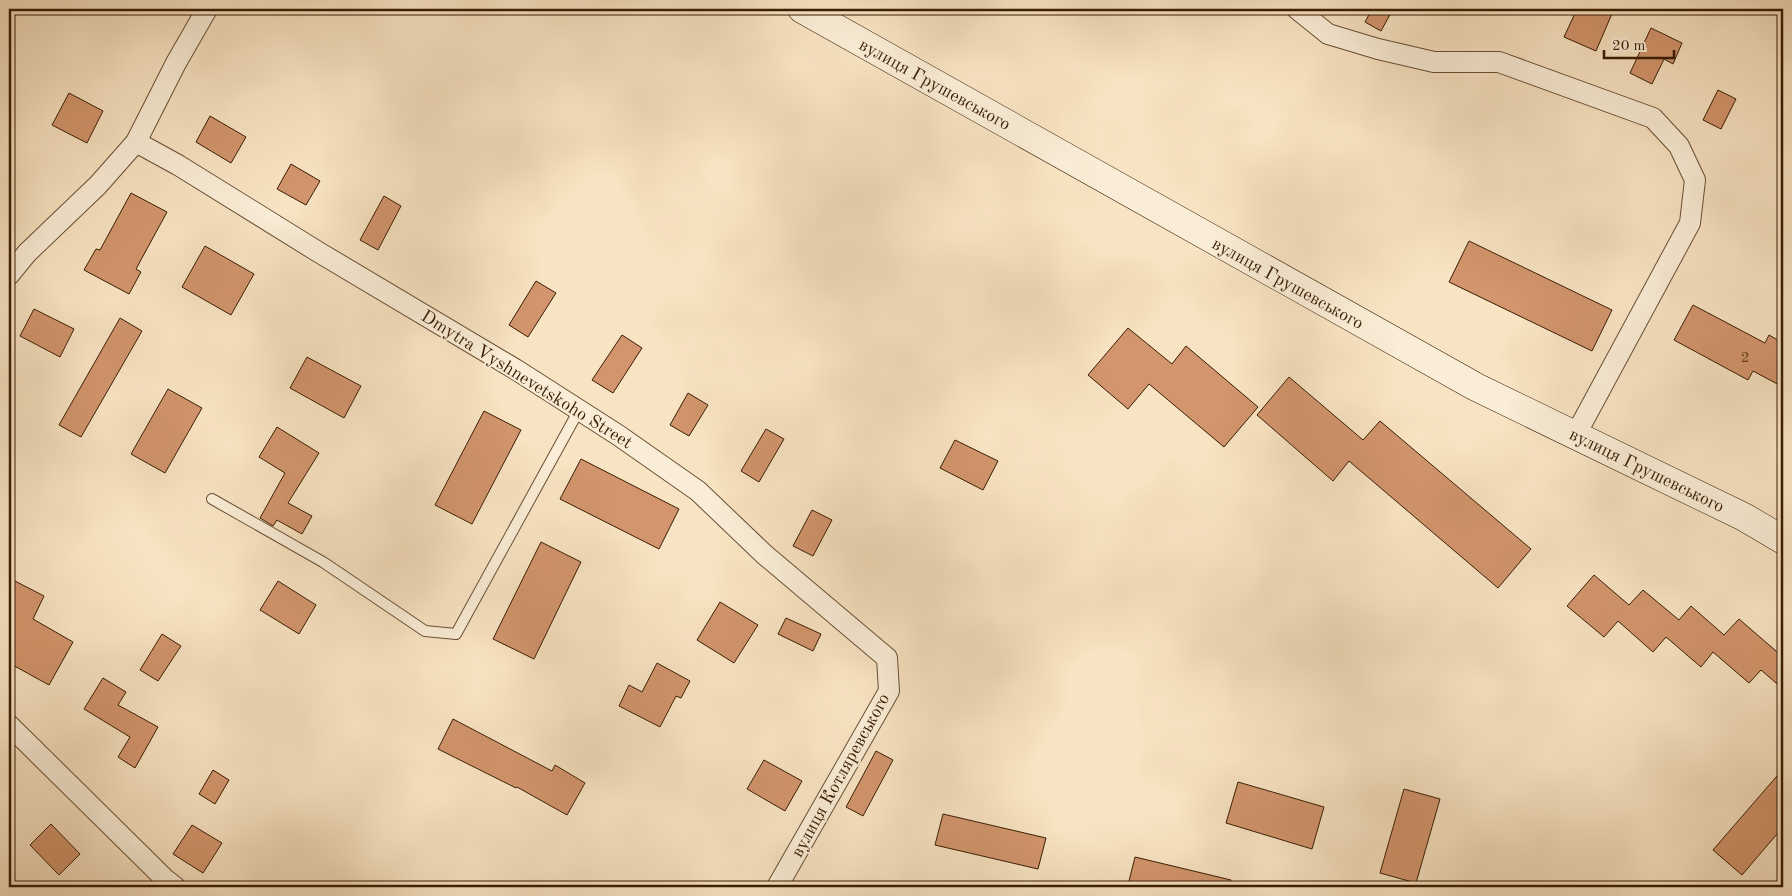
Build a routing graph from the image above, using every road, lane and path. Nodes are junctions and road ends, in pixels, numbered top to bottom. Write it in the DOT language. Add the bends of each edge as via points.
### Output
graph roads {
  1 [pos="207,9"];
  2 [pos="802,9"];
  3 [pos="1297,9"];
  4 [pos="136,142"];
  5 [pos="9,274"];
  6 [pos="579,410"];
  7 [pos="1575,436"];
  8 [pos="212,500"];
  9 [pos="1783,540"];
  10 [pos="887,658"];
  11 [pos="9,725"];
  12 [pos="175,887"];
  13 [pos="777,887"];
  1 -- 4 [label="street"];
  2 -- 7 [label="main road, вулиця Грушевського" via="1476,387"];
  3 -- 7 [label="street" via="1328,34 1378,49 1434,62 1499,62 1653,118 1679,146 1695,180 1690,223"];
  4 -- 5 [label="street"];
  4 -- 6 [label="street, Dmytra Vyshnevetskoho Street"];
  6 -- 8 [label="lane" via="456,634 425,631 323,562"];
  6 -- 10 [label="street, Dmytra Vyshnevetskoho Street" via="698,491 766,555"];
  7 -- 9 [label="main road, вулиця Грушевського" via="1744,517"];
  10 -- 13 [label="street, вулиця Котляревського" via="889,691"];
  11 -- 12 [label="street"];
}
